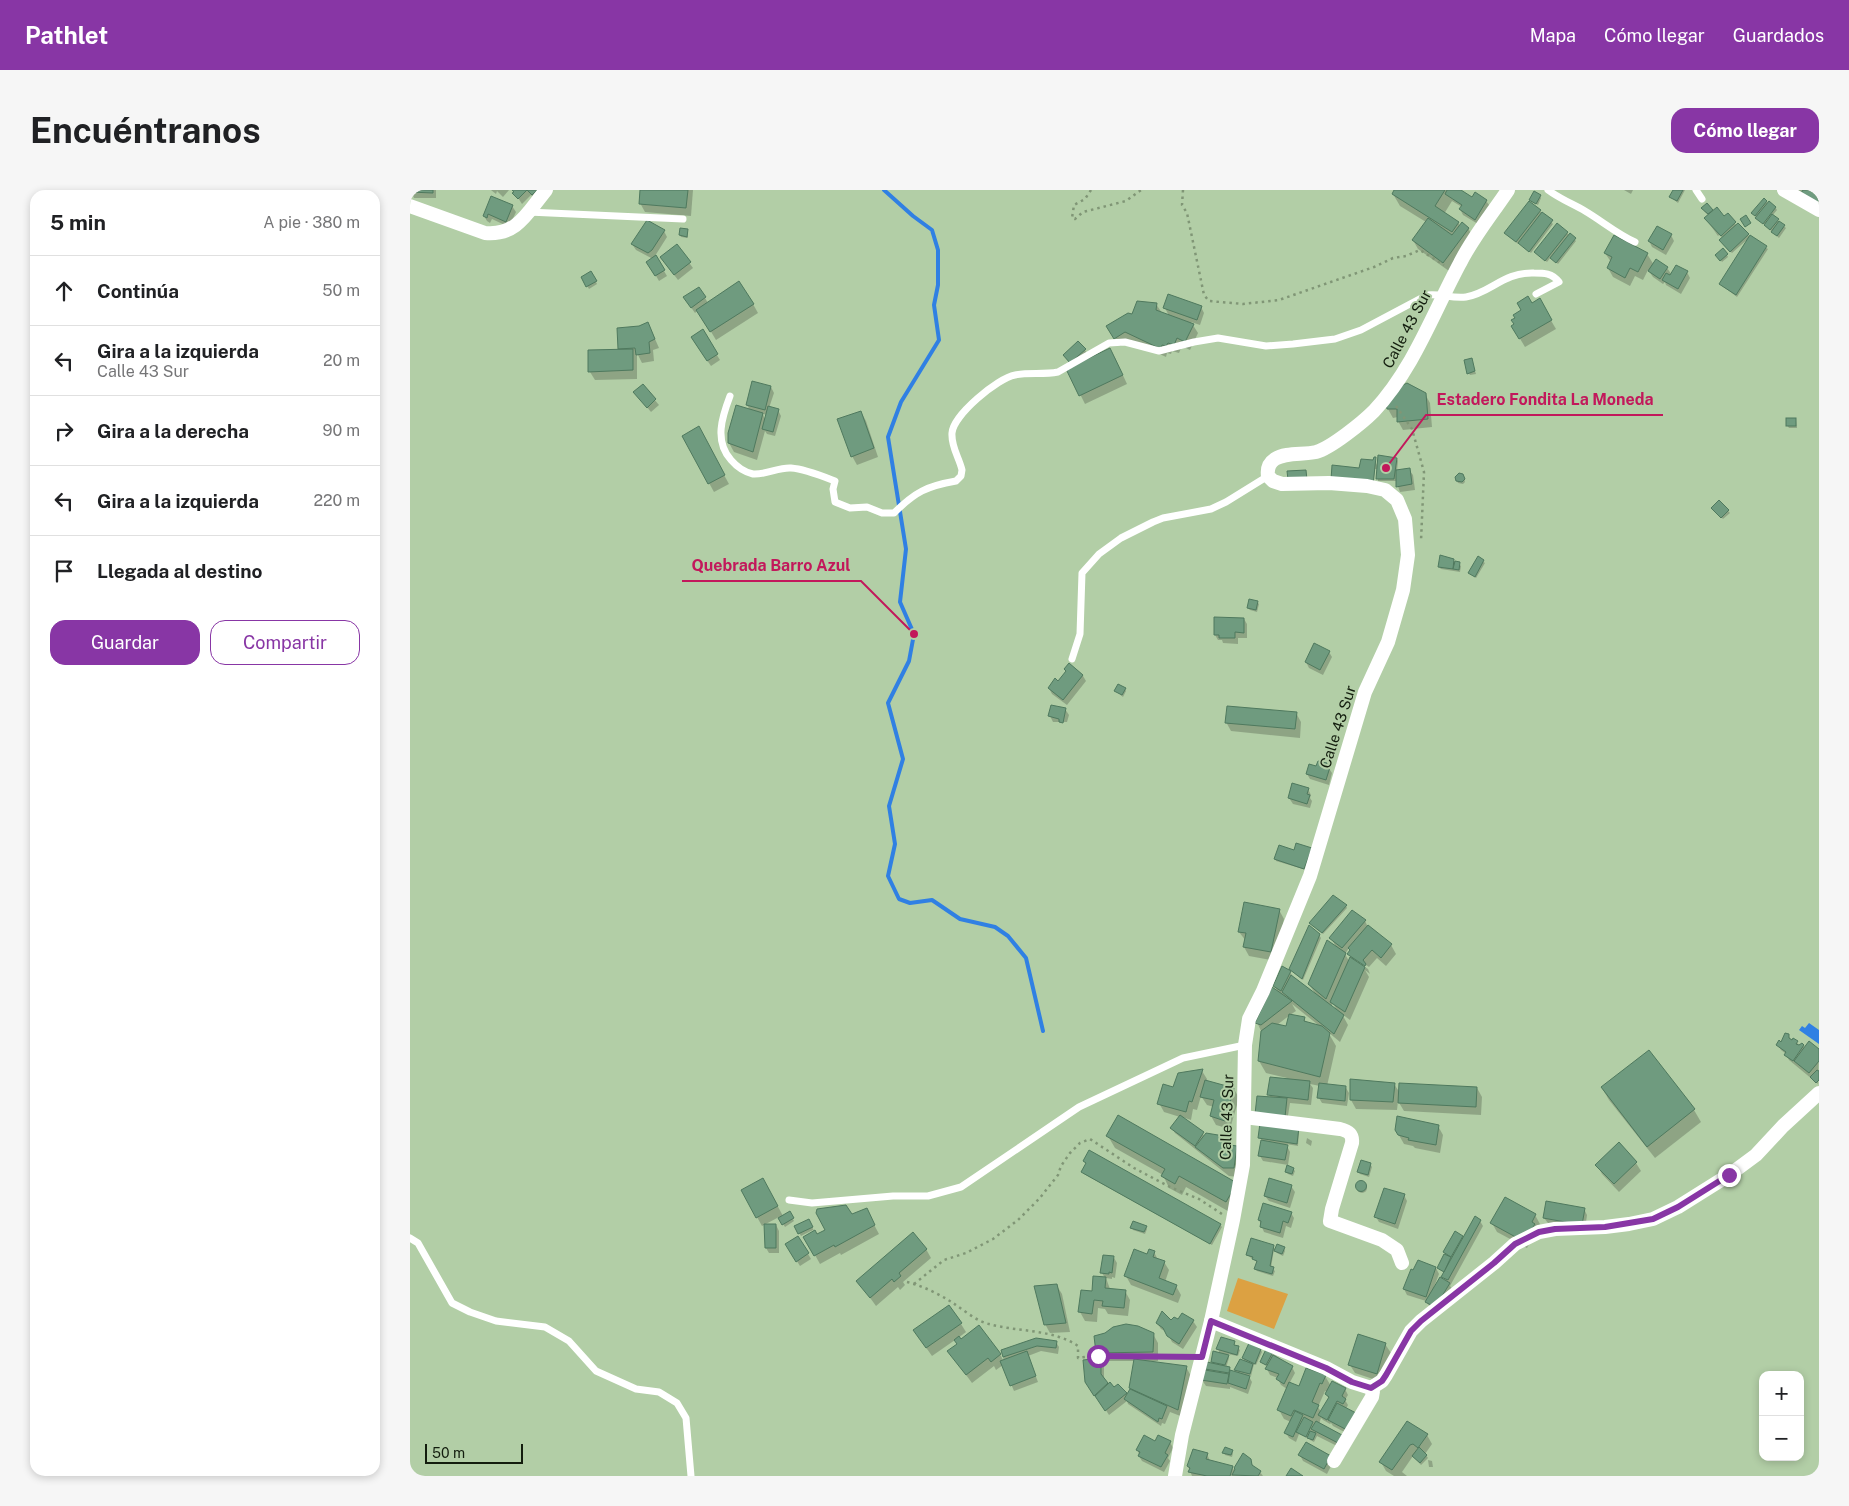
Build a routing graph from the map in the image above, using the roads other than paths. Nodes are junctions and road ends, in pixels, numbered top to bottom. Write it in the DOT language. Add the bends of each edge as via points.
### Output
graph roads {
  1 [pos="546,190"];
  2 [pos="1508,190"];
  3 [pos="1548,190"];
  4 [pos="1696,190"];
  5 [pos="1784,190"];
  6 [pos="1702,199"];
  7 [pos="410,206"];
  8 [pos="1819,210"];
  9 [pos="528,212"];
  10 [pos="683,219"];
  11 [pos="1635,242"];
  12 [pos="1536,294"];
  13 [pos="1444,296"];
  14 [pos="730,396"];
  15 [pos="1268,476"];
  16 [pos="1072,659"];
  17 [pos="1245,1045"];
  18 [pos="1819,1093"];
  19 [pos="1244,1116"];
  20 [pos="789,1200"];
  21 [pos="410,1238"];
  22 [pos="1402,1263"];
  23 [pos="1211,1321"];
  24 [pos="1371,1388"];
  25 [pos="1334,1461"];
  26 [pos="691,1476"];
  27 [pos="1175,1476"];
  1 -- 9 [label="street"];
  2 -- 13 [label="street, Calle 43 Sur" via="1456,270"];
  3 -- 11 [label="lane"];
  4 -- 6 [label="lane"];
  5 -- 8 [label="street"];
  7 -- 9 [label="street" via="485,233 498,234 518,224"];
  9 -- 10 [label="lane"];
  12 -- 13 [label="lane" via="1559,282 1543,273 1520,273 1468,297"];
  13 -- 14 [label="lane" via="1428,295 1361,330 1336,339 1266,346 1218,338 1159,351 1125,342 1109,343 1058,372 1014,375 987,392 953,426 954,451 962,470 959,478 910,497 894,513 882,514 867,507 850,508 835,502 835,481 823,476 791,468 752,474 738,468 726,454 720,439 721,422"];
  13 -- 15 [label="street, Calle 43 Sur" via="1413,357 1373,412 1318,452 1279,456 1272,461"];
  15 -- 16 [label="lane" via="1211,509 1153,522 1120,538 1099,554 1082,573 1080,634"];
  15 -- 17 [label="street, Calle 43 Sur" via="1282,484 1329,483 1385,490 1397,500 1405,519 1408,555 1403,590 1388,642 1366,692 1310,876 1249,1019"];
  17 -- 19 [label="street, Calle 43 Sur"];
  17 -- 20 [label="lane" via="1183,1058 1079,1107 961,1186 928,1196 812,1203"];
  18 -- 24 [label="street" via="1756,1155 1729,1175 1653,1219 1605,1227 1555,1229 1539,1232 1515,1244 1411,1331 1382,1381"];
  19 -- 22 [label="street" via="1350,1133 1352,1143 1330,1221 1382,1240 1397,1250"];
  19 -- 23 [label="street, Calle 43 Sur" via="1243,1165"];
  21 -- 26 [label="lane" via="418,1243 452,1303 496,1321 545,1327 569,1341 596,1371 636,1389 659,1392 677,1403 686,1418"];
  23 -- 24 [label="street"];
  23 -- 27 [label="street, Calle 43 Sur"];
  24 -- 25 [label="street" via="1372,1397"];
}
